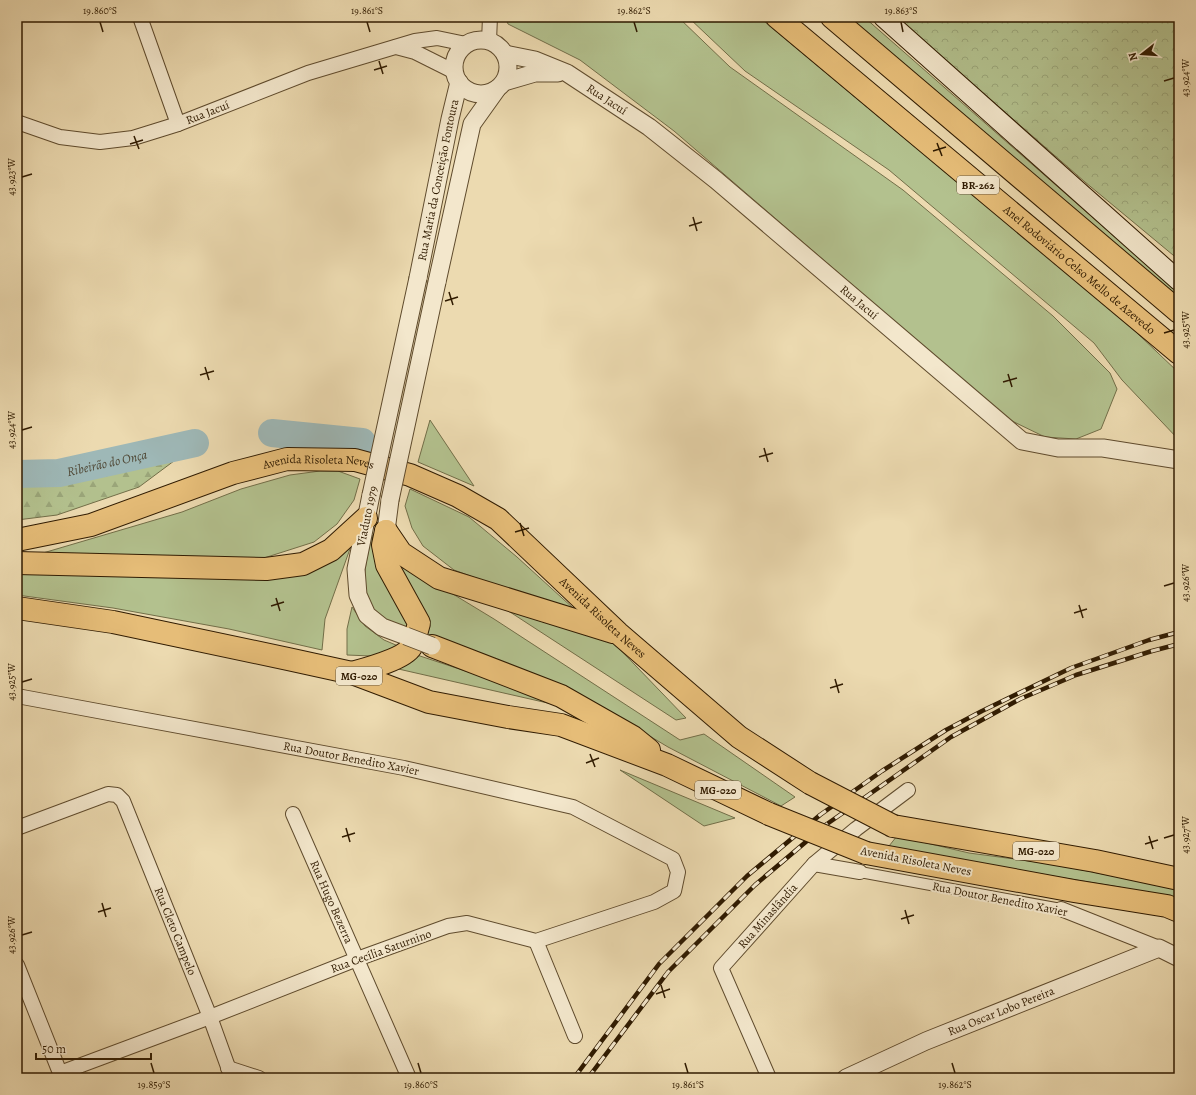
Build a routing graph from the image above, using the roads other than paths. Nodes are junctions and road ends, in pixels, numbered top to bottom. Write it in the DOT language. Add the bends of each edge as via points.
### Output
graph roads {
  1 [pos="140,17"];
  2 [pos="490,17"];
  3 [pos="777,17"];
  4 [pos="832,17"];
  5 [pos="883,17"];
  6 [pos="489,41"];
  7 [pos="466,44"];
  8 [pos="396,47"];
  9 [pos="505,54"];
  10 [pos="566,73"];
  11 [pos="457,77"];
  12 [pos="500,85"];
  13 [pos="17,122"];
  14 [pos="178,124"];
  15 [pos="418,278"];
  16 [pos="1179,281"];
  17 [pos="437,282"];
  18 [pos="1179,312"];
  19 [pos="1179,352"];
  20 [pos="1179,460"];
  21 [pos="366,518"];
  22 [pos="386,531"];
  23 [pos="17,540"];
  24 [pos="17,563"];
  25 [pos="17,608"];
  26 [pos="618,633"];
  27 [pos="432,646"];
  28 [pos="352,673"];
  29 [pos="17,696"];
  30 [pos="668,765"];
  31 [pos="908,790"];
  32 [pos="293,814"];
  33 [pos="17,828"];
  34 [pos="863,862"];
  35 [pos="814,864"];
  36 [pos="1179,879"];
  37 [pos="1061,909"];
  38 [pos="1179,911"];
  39 [pos="536,941"];
  40 [pos="1159,948"];
  41 [pos="1179,958"];
  42 [pos="357,959"];
  43 [pos="17,965"];
  44 [pos="210,1017"];
  45 [pos="575,1036"];
  46 [pos="230,1073"];
  47 [pos="61,1075"];
  48 [pos="259,1078"];
  49 [pos="409,1078"];
  50 [pos="769,1078"];
  51 [pos="846,1078"];
  1 -- 14 [label="street"];
  2 -- 6 [label="street"];
  3 -- 19 [label="highway, Anel Rodoviário Celso Mello de Azevedo / BR-262"];
  4 -- 18 [label="highway, BR-262"];
  5 -- 16 [label="main road"];
  6 -- 7 [label="street" via="477,40"];
  6 -- 9 [label="street" via="499,46"];
  7 -- 8 [label="street, Rua Jacuí" via="437,38"];
  7 -- 11 [label="street" via="456,56 454,64"];
  8 -- 11 [label="street" via="415,52"];
  8 -- 14 [label="street, Rua Jacuí" via="308,73"];
  9 -- 10 [label="street, Rua Jacuí" via="535,60"];
  9 -- 12 [label="street" via="508,73"];
  10 -- 12 [label="street" via="535,73"];
  10 -- 20 [label="street, Rua Jacuí" via="649,127 716,180 1022,441 1058,448 1103,448"];
  11 -- 12 [label="street" via="472,93 490,93"];
  11 -- 15 [label="street, Rua Maria da Conceição Fontoura"];
  12 -- 17 [label="street, Rua Maria da Conceição Fontoura" via="472,124"];
  13 -- 14 [label="street, Rua Jacuí" via="60,137 100,142 134,138"];
  15 -- 21 [label="street, Viaduto 1979, bridge"];
  17 -- 22 [label="street, Viaduto 1979, bridge" via="390,500"];
  21 -- 24 [label="highway" via="331,550 303,564 266,569"];
  21 -- 27 [label="street, Viaduto 1979, bridge" via="356,569 358,595 368,615 382,627"];
  22 -- 26 [label="highway" via="400,553 439,578"];
  22 -- 28 [label="highway" via="383,545 387,565 419,623 411,648 380,665"];
  23 -- 26 [label="highway, Avenida Risoleta Neves / MG-020" via="91,525 233,474 287,459 355,460 410,475 458,496 498,519"];
  25 -- 28 [label="highway, Avenida Risoleta Neves / MG-020" via="113,622"];
  26 -- 36 [label="highway, Avenida Risoleta Neves / MG-020, bridge" via="739,737 810,783 893,826 1095,861"];
  27 -- 30 [label="highway" via="562,696 632,737"];
  28 -- 30 [label="highway, Avenida Risoleta Neves / MG-020" via="429,702 561,725"];
  29 -- 39 [label="street, Rua Doutor Benedito Xavier" via="404,768 573,807 673,859 678,872 674,891 654,902"];
  30 -- 34 [label="highway, Avenida Risoleta Neves / MG-020, bridge"];
  31 -- 35 [label="street, Rua Minaslândia"];
  32 -- 42 [label="street, Rua Hugo Bezerra"];
  33 -- 44 [label="street, Rua Cleto Campelo" via="108,794 117,795 123,802"];
  34 -- 35 [label="street, Rua Doutor Benedito Xavier"];
  34 -- 37 [label="street, Rua Doutor Benedito Xavier"];
  34 -- 38 [label="highway, Avenida Risoleta Neves / MG-020" via="1074,891 1167,906"];
  35 -- 50 [label="street, Rua Minaslândia" via="720,968"];
  37 -- 40 [label="street, Rua Doutor Benedito Xavier"];
  39 -- 42 [label="street, Rua Cecília Saturnino" via="467,923 448,926"];
  39 -- 45 [label="street"];
  40 -- 41 [label="street, Rua Doutor Benedito Xavier"];
  40 -- 51 [label="street, Rua Oscar Lobo Pereira" via="926,1041"];
  42 -- 44 [label="street, Rua Cecília Saturnino"];
  42 -- 49 [label="street, Rua Hugo Bezerra"];
  43 -- 47 [label="street"];
  44 -- 46 [label="street, Rua Cleto Campelo"];
  44 -- 47 [label="street, Rua Cecília Saturnino"];
  46 -- 48 [label="street"];
}
